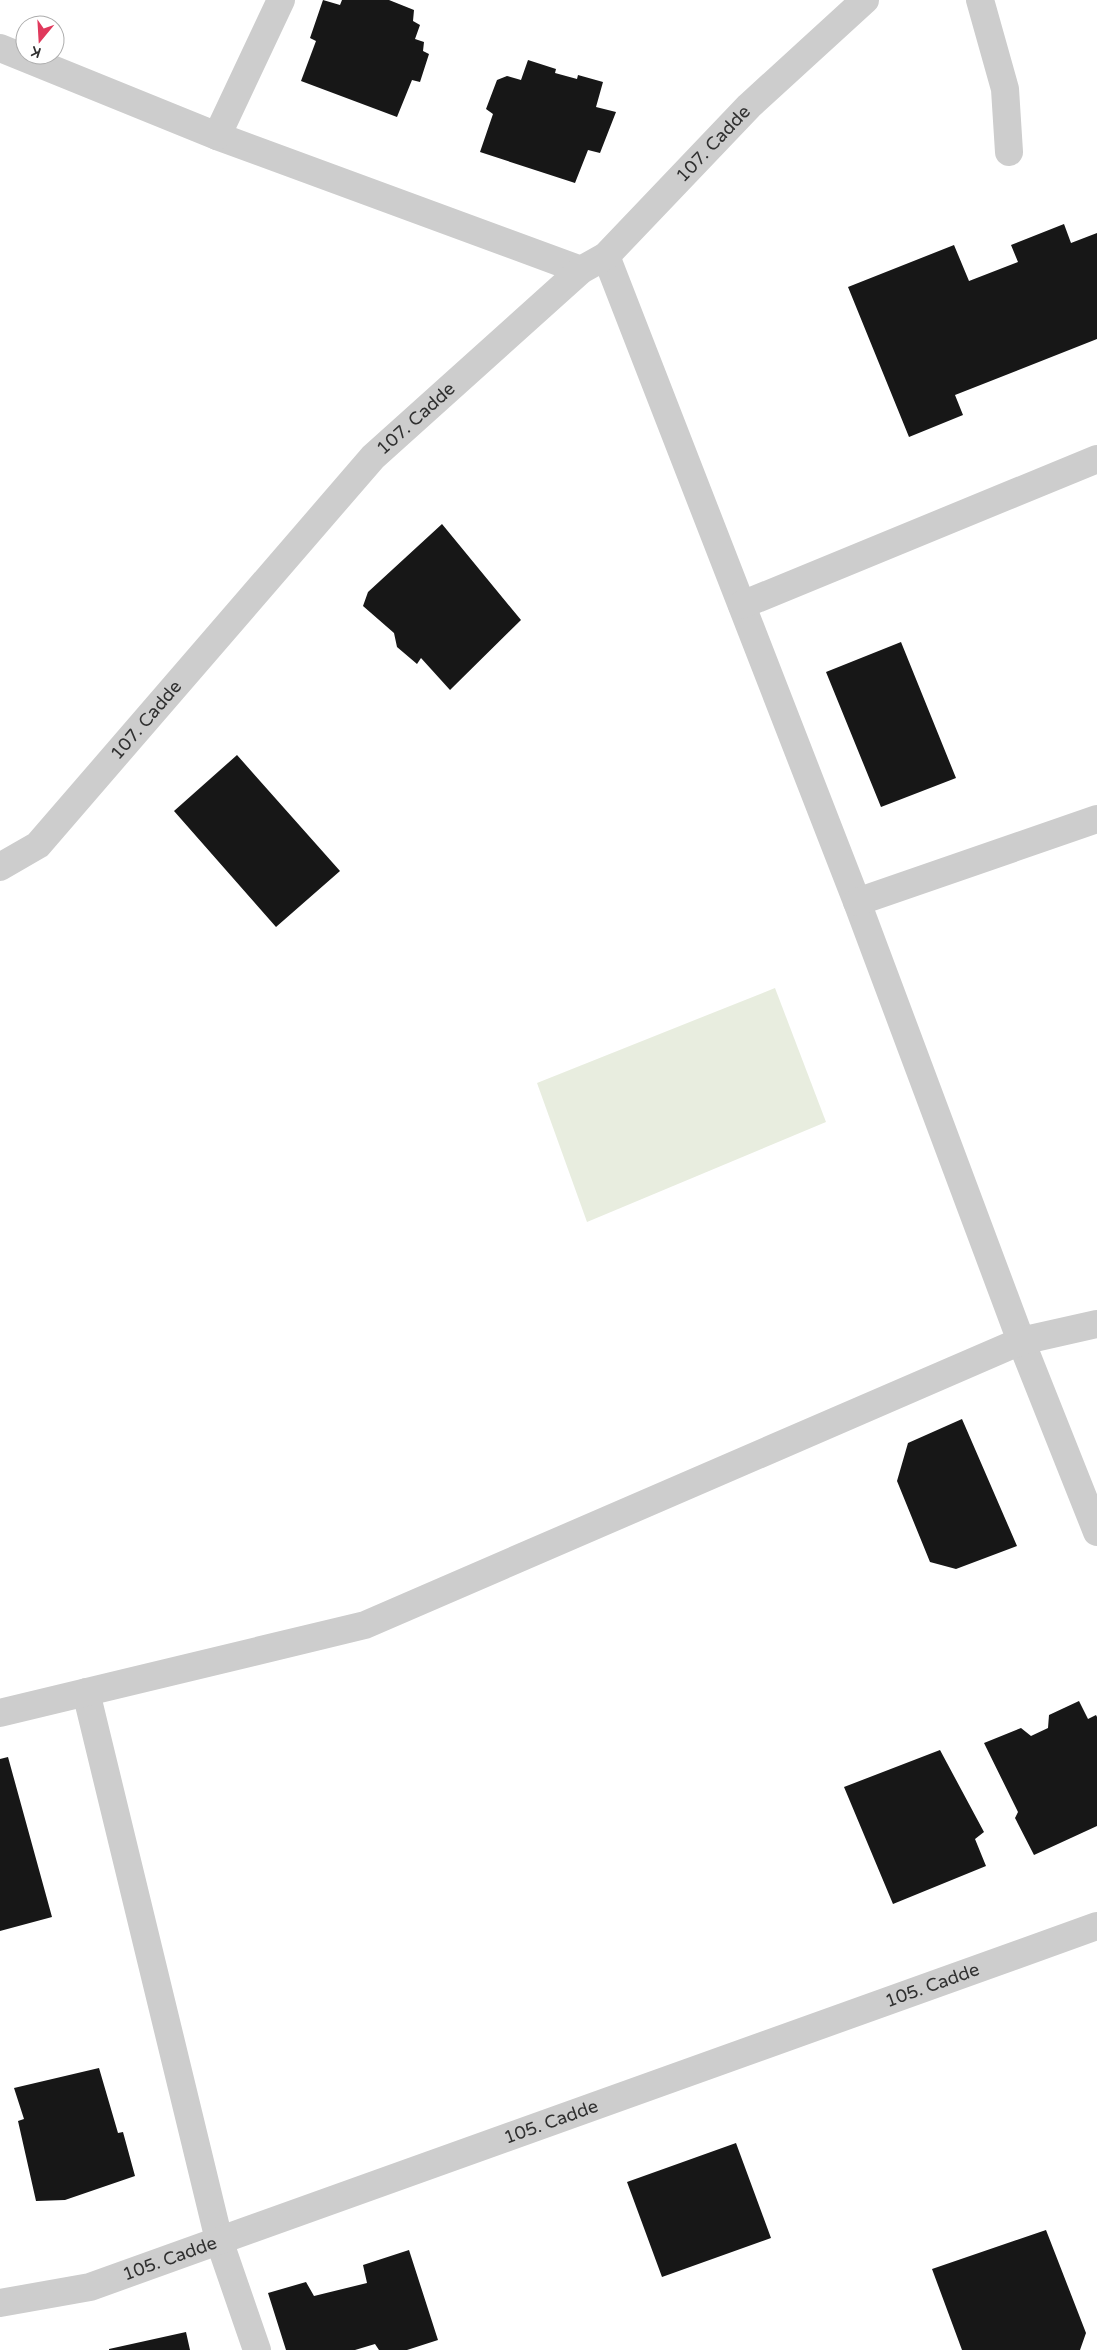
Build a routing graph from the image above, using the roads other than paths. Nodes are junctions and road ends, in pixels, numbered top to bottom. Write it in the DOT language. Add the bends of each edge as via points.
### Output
graph roads {
  1 [pos="281,0"];
  2 [pos="865,0"];
  3 [pos="980,0"];
  4 [pos="0,48"];
  5 [pos="217,136"];
  6 [pos="1009,152"];
  7 [pos="606,256"];
  8 [pos="581,270"];
  9 [pos="1097,459"];
  10 [pos="742,605"];
  11 [pos="1097,819"];
  12 [pos="0,867"];
  13 [pos="857,902"];
  14 [pos="1097,1324"];
  15 [pos="1021,1341"];
  16 [pos="1097,1532"];
  17 [pos="86,1692"];
  18 [pos="0,1713"];
  19 [pos="1097,1926"];
  20 [pos="219,2240"];
  21 [pos="0,2303"];
  22 [pos="257,2350"];
  1 -- 5 [label="street"];
  2 -- 7 [label="street, 107. Cadde" via="749,106"];
  3 -- 6 [label="street" via="1005,89"];
  4 -- 5 [label="street"];
  5 -- 8 [label="street"];
  7 -- 8 [label="street, 107. Cadde"];
  7 -- 10 [label="street"];
  8 -- 12 [label="street, 107. Cadde" via="373,457 38,845"];
  9 -- 10 [label="street"];
  10 -- 13 [label="street"];
  11 -- 13 [label="street"];
  13 -- 15 [label="street"];
  14 -- 15 [label="street"];
  15 -- 16 [label="street"];
  15 -- 17 [label="street" via="365,1625"];
  17 -- 18 [label="street"];
  17 -- 20 [label="street"];
  19 -- 20 [label="street, 105. Cadde"];
  20 -- 21 [label="street, 105. Cadde" via="90,2287"];
  20 -- 22 [label="street"];
}
